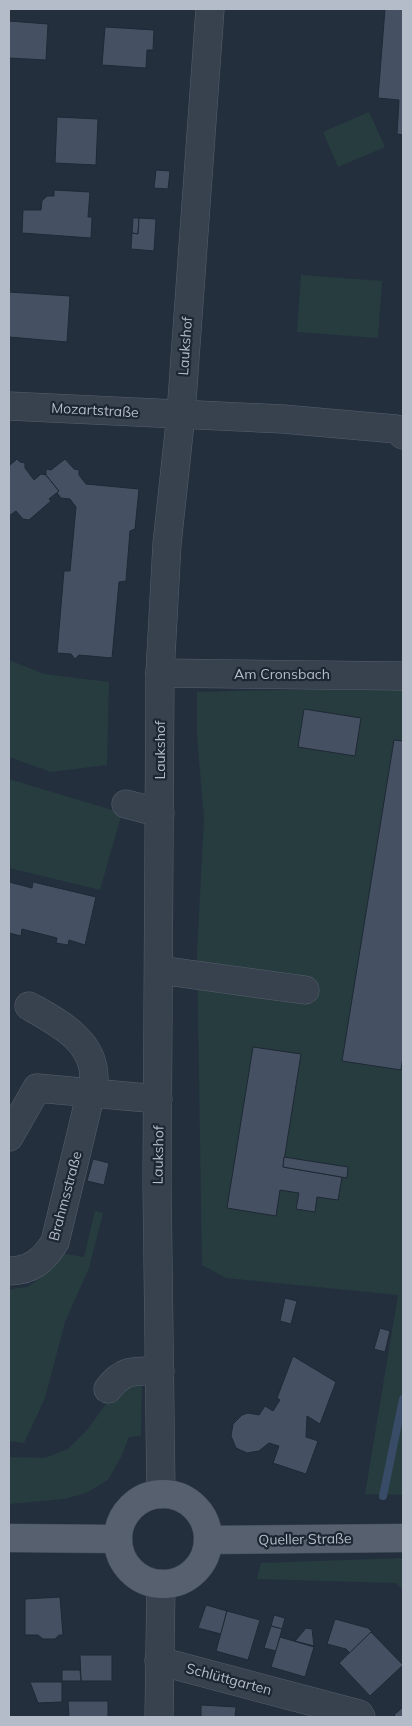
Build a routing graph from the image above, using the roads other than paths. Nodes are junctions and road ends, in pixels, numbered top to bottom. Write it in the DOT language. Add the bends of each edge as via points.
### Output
graph roads {
  1 [pos="210,9"];
  2 [pos="9,406"];
  3 [pos="181,414"];
  4 [pos="403,435"];
  5 [pos="160,673"];
  6 [pos="403,676"];
  7 [pos="126,804"];
  8 [pos="160,813"];
  9 [pos="159,970"];
  10 [pos="306,990"];
  11 [pos="29,1006"];
  12 [pos="91,1094"];
  13 [pos="158,1099"];
  14 [pos="9,1137"];
  15 [pos="9,1271"];
  16 [pos="160,1371"];
  17 [pos="108,1389"];
  18 [pos="161,1494"];
  19 [pos="9,1538"];
  20 [pos="403,1538"];
  21 [pos="118,1539"];
  22 [pos="208,1540"];
  23 [pos="161,1584"];
  24 [pos="159,1661"];
  25 [pos="295,1707"];
  26 [pos="159,1717"];
  27 [pos="361,1717"];
  1 -- 3 [label="street, Laukshof"];
  2 -- 3 [label="street, Mozartstraße"];
  3 -- 4 [label="street, Mozartstraße" via="396,429"];
  3 -- 5 [label="street, Laukshof" via="167,544"];
  5 -- 6 [label="street, Am Cronsbach"];
  5 -- 8 [label="street, Laukshof"];
  7 -- 8 [label="street"];
  8 -- 9 [label="street, Laukshof"];
  9 -- 10 [label="street"];
  9 -- 13 [label="street, Laukshof"];
  11 -- 12 [label="street, Brahmsstraße" via="65,1028 86,1050 94,1067"];
  12 -- 13 [label="street"];
  12 -- 14 [label="street" via="37,1088"];
  12 -- 15 [label="street, Brahmsstraße" via="55,1242 48,1254 35,1265"];
  13 -- 16 [label="street, Laukshof"];
  16 -- 17 [label="street" via="125,1372"];
  16 -- 18 [label="street, Laukshof"];
  18 -- 21 [label="main road" via="144,1498 130,1508 123,1517"];
  18 -- 22 [label="main road" via="173,1495 194,1507 202,1517"];
  19 -- 21 [label="main road"];
  20 -- 22 [label="main road, Queller Straße"];
  21 -- 23 [label="main road" via="121,1556 130,1571 140,1578"];
  22 -- 23 [label="main road" via="201,1563 193,1572 184,1579"];
  23 -- 24 [label="street"];
  24 -- 25 [label="street, Schlüttgarten"];
  24 -- 26 [label="street"];
  25 -- 27 [label="street, Schlüttgarten" via="358,1714"];
}
